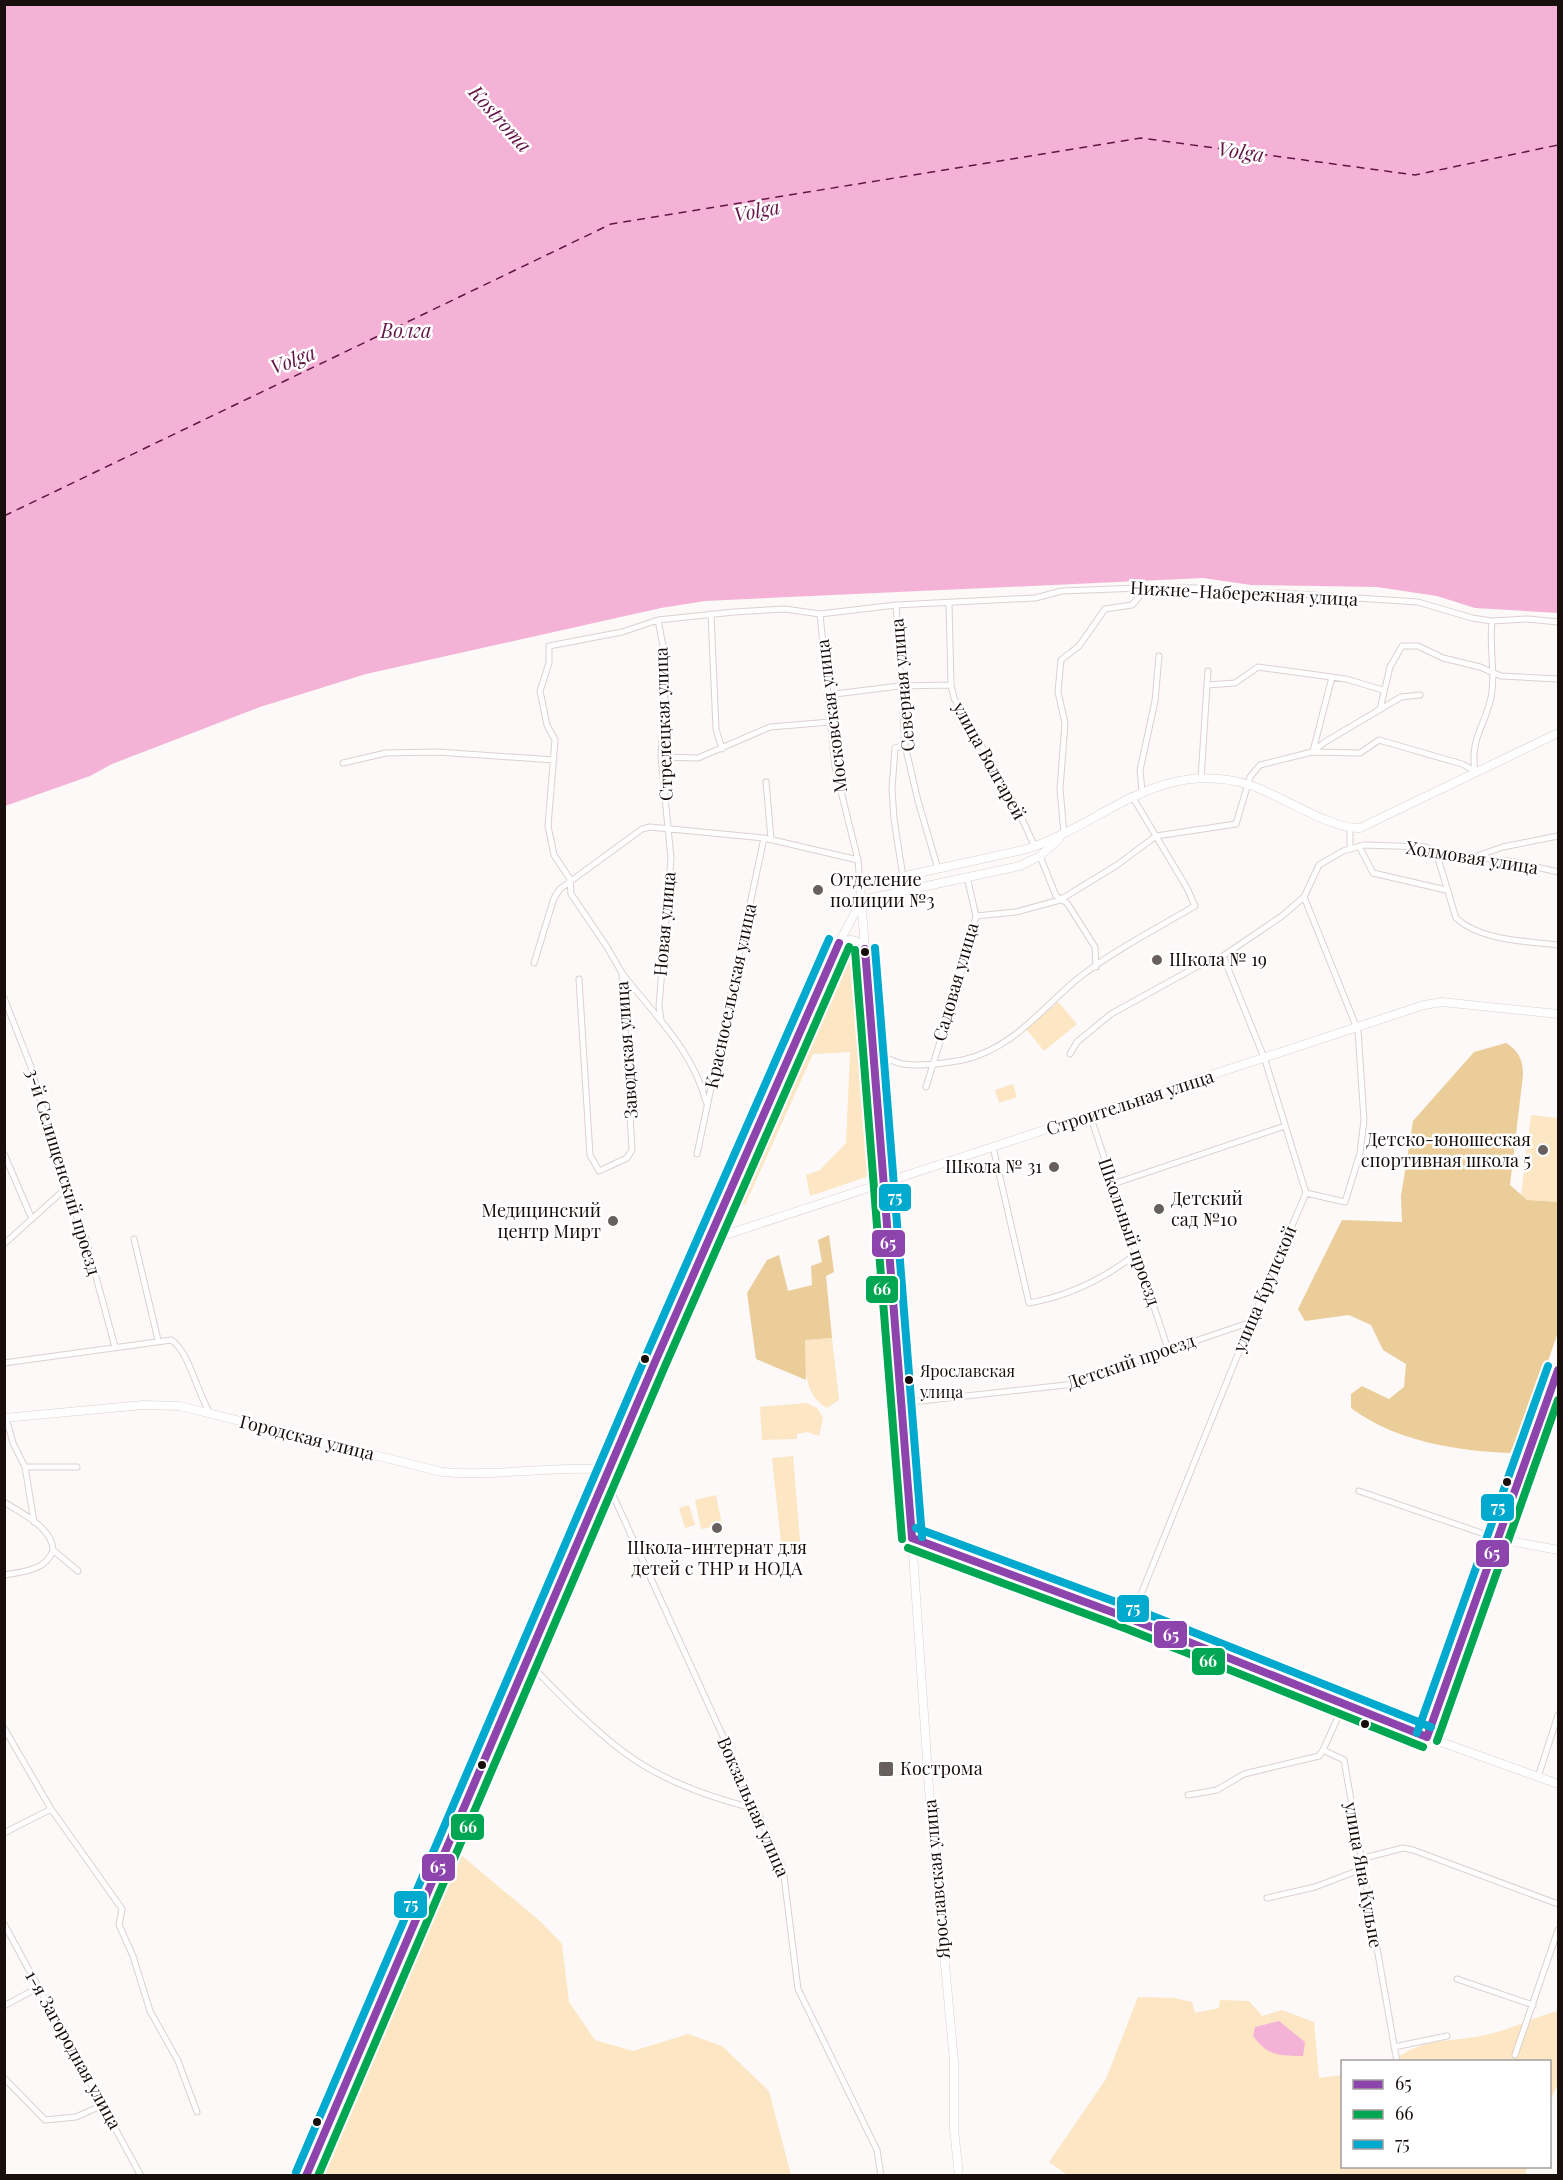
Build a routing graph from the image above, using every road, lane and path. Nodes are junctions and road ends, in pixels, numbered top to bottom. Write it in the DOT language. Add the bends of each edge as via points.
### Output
graph roads {
  1 [pos="1140,588"];
  2 [pos="949,603"];
  3 [pos="896,606"];
  4 [pos="711,614"];
  5 [pos="820,614"];
  6 [pos="658,620"];
  7 [pos="1492,621"];
  8 [pos="1558,622"];
  9 [pos="549,646"];
  10 [pos="1158,656"];
  11 [pos="1208,671"];
  12 [pos="1491,673"];
  13 [pos="1332,678"];
  14 [pos="1558,679"];
  15 [pos="951,685"];
  16 [pos="1208,685"];
  17 [pos="899,686"];
  18 [pos="1383,690"];
  19 [pos="827,694"];
  20 [pos="1419,695"];
  21 [pos="1380,709"];
  22 [pos="830,722"];
  23 [pos="1558,733"];
  24 [pos="905,745"];
  25 [pos="722,749"];
  26 [pos="1312,753"];
  27 [pos="661,758"];
  28 [pos="554,760"];
  29 [pos="343,763"];
  30 [pos="1475,771"];
  31 [pos="1200,779"];
  32 [pos="766,783"];
  33 [pos="1248,785"];
  34 [pos="1142,791"];
  35 [pos="1132,796"];
  36 [pos="668,828"];
  37 [pos="1350,828"];
  38 [pos="1064,834"];
  39 [pos="1156,836"];
  40 [pos="1558,836"];
  41 [pos="764,838"];
  42 [pos="771,839"];
  43 [pos="1359,846"];
  44 [pos="1035,847"];
  45 [pos="1350,848"];
  46 [pos="1436,852"];
  47 [pos="1040,856"];
  48 [pos="1473,857"];
  49 [pos="858,860"];
  50 [pos="938,869"];
  51 [pos="1558,872"];
  52 [pos="903,877"];
  53 [pos="967,877"];
  54 [pos="570,879"];
  55 [pos="860,886"];
  56 [pos="1446,890"];
  57 [pos="1304,897"];
  58 [pos="862,900"];
  59 [pos="1060,900"];
  60 [pos="976,916"];
  61 [pos="839,944"];
  62 [pos="1558,945"];
  63 [pos="866,949"];
  64 [pos="1223,956"];
  65 [pos="534,963"];
  66 [pos="1096,967"];
  67 [pos="622,973"];
  68 [pos="579,979"];
  69 [pos="4,998"];
  70 [pos="7,1013"];
  71 [pos="1558,1014"];
  72 [pos="661,1020"];
  73 [pos="1357,1027"];
  74 [pos="1070,1054"];
  75 [pos="873,1055"];
  76 [pos="1265,1060"];
  77 [pos="933,1063"];
  78 [pos="926,1087"];
  79 [pos="707,1104"];
  80 [pos="1090,1115"];
  81 [pos="1285,1126"];
  82 [pos="993,1147"];
  83 [pos="4,1154"];
  84 [pos="697,1154"];
  85 [pos="882,1184"];
  86 [pos="1113,1184"];
  87 [pos="65,1189"];
  88 [pos="1306,1193"];
  89 [pos="32,1219"];
  90 [pos="134,1239"];
  91 [pos="707,1241"];
  92 [pos="4,1245"];
  93 [pos="1136,1254"];
  94 [pos="1251,1322"];
  95 [pos="158,1340"];
  96 [pos="115,1347"];
  97 [pos="1168,1349"];
  98 [pos="4,1363"];
  99 [pos="1558,1370"];
  100 [pos="902,1403"];
  101 [pos="210,1413"];
  102 [pos="5,1418"];
  103 [pos="25,1467"];
  104 [pos="77,1467"];
  105 [pos="610,1470"];
  106 [pos="606,1480"];
  107 [pos="1359,1491"];
  108 [pos="4,1502"];
  109 [pos="34,1522"];
  110 [pos="912,1538"];
  111 [pos="1499,1539"];
  112 [pos="53,1550"];
  113 [pos="1558,1550"];
  114 [pos="78,1571"];
  115 [pos="4,1575"];
  116 [pos="1131,1619"];
  117 [pos="527,1661"];
  118 [pos="1344,1704"];
  119 [pos="1558,1715"];
  120 [pos="4,1728"];
  121 [pos="1427,1737"];
  122 [pos="1323,1750"];
  123 [pos="1538,1777"];
  124 [pos="1558,1784"];
  125 [pos="1188,1795"];
  126 [pos="51,1809"];
  127 [pos="756,1809"];
  128 [pos="4,1833"];
  129 [pos="1360,1859"];
  130 [pos="1362,1869"];
  131 [pos="1267,1898"];
  132 [pos="1558,1904"];
  133 [pos="4,1924"];
  134 [pos="1558,1930"];
  135 [pos="1457,1979"];
  136 [pos="39,1987"];
  137 [pos="1533,2005"];
  138 [pos="4,2006"];
  139 [pos="1447,2036"];
  140 [pos="1394,2046"];
  141 [pos="1515,2055"];
  142 [pos="1397,2060"];
  143 [pos="4,2079"];
  144 [pos="103,2105"];
  145 [pos="197,2112"];
  146 [pos="141,2175"];
  147 [pos="306,2175"];
  148 [pos="881,2175"];
  149 [pos="959,2175"];
  1 -- 2 [label="street, Нижне-Набережная улица" via="1062,591 1035,598"];
  1 -- 7 [label="street, Нижне-Набережная улица" via="1201,588 1240,594 1418,602"];
  1 -- 38 [label="street" via="1132,605 1101,612 1078,646 1060,660 1058,692 1065,723 1060,789"];
  2 -- 3 [label="street, Нижне-Набережная улица"];
  2 -- 15 [label="street, улица Волгарей"];
  3 -- 5 [label="street, Нижне-Набережная улица"];
  3 -- 17 [label="street, Северная улица"];
  4 -- 5 [label="street, Нижне-Набережная улица" via="785,609"];
  4 -- 6 [label="street, Нижне-Набережная улица"];
  4 -- 25 [label="street" via="716,729"];
  5 -- 19 [label="street, Московская улица"];
  6 -- 9 [label="street, Нижне-Набережная улица" via="622,632"];
  6 -- 27 [label="street, Стрелецкая улица" via="665,690"];
  7 -- 8 [label="street, Нижне-Набережная улица"];
  7 -- 12 [label="street"];
  9 -- 28 [label="street, Заводская улица" via="549,663 540,691 547,725 555,740"];
  10 -- 34 [label="street" via="1155,701 1140,770"];
  11 -- 16 [label="street"];
  12 -- 14 [label="street"];
  12 -- 18 [label="street" via="1418,646 1402,646"];
  12 -- 30 [label="street" via="1492,689 1475,746"];
  13 -- 16 [label="street" via="1258,667 1235,683"];
  13 -- 18 [label="street"];
  13 -- 26 [label="street"];
  15 -- 17 [label="street"];
  15 -- 44 [label="street, улица Волгарей" via="959,710 1015,804"];
  16 -- 31 [label="street"];
  17 -- 19 [label="street"];
  17 -- 24 [label="street, Северная улица"];
  18 -- 21 [label="street"];
  19 -- 22 [label="street, Московская улица"];
  20 -- 21 [label="street" via="1401,697"];
  21 -- 26 [label="street"];
  22 -- 25 [label="street" via="770,727"];
  22 -- 49 [label="street, Московская улица" via="835,767"];
  23 -- 30 [label="main road"];
  24 -- 50 [label="street, Северная улица"];
  24 -- 52 [label="street" via="895,748 893,757 894,819"];
  25 -- 27 [label="street" via="698,758"];
  26 -- 30 [label="street" via="1360,753 1379,740"];
  26 -- 33 [label="street" via="1265,762 1255,769"];
  27 -- 36 [label="street, Стрелецкая улица"];
  28 -- 29 [label="street" via="437,752 386,753"];
  28 -- 54 [label="street, Заводская улица" via="548,826 555,855"];
  30 -- 37 [label="main road" via="1367,825"];
  31 -- 33 [label="main road"];
  31 -- 34 [label="main road"];
  32 -- 42 [label="street"];
  33 -- 37 [label="main road"];
  33 -- 39 [label="street" via="1236,824"];
  34 -- 35 [label="main road"];
  35 -- 38 [label="main road"];
  35 -- 39 [label="street"];
  36 -- 41 [label="street"];
  36 -- 54 [label="street" via="642,829"];
  36 -- 72 [label="street, Новая улица" via="671,858"];
  37 -- 45 [label="street"];
  38 -- 44 [label="main road"];
  38 -- 47 [label="main road"];
  39 -- 59 [label="street"];
  39 -- 66 [label="street" via="1195,906"];
  40 -- 48 [label="street"];
  41 -- 42 [label="street"];
  41 -- 79 [label="street, Красносельская улица"];
  42 -- 49 [label="street"];
  43 -- 45 [label="street, Холмовая улица"];
  43 -- 46 [label="street, Холмовая улица" via="1426,847"];
  43 -- 56 [label="street" via="1373,873"];
  44 -- 50 [label="main road"];
  45 -- 57 [label="street, Холмовая улица" via="1319,865"];
  46 -- 48 [label="street, Холмовая улица"];
  46 -- 56 [label="street"];
  47 -- 53 [label="main road" via="1020,866"];
  47 -- 59 [label="street"];
  48 -- 51 [label="street, Холмовая улица"];
  49 -- 55 [label="street, Московская улица"];
  50 -- 52 [label="main road"];
  52 -- 55 [label="main road"];
  53 -- 58 [label="main road"];
  53 -- 60 [label="street, Садовая улица"];
  54 -- 65 [label="street" via="554,898"];
  54 -- 67 [label="street, Заводская улица" via="571,894"];
  55 -- 58 [label="main road, Московская улица"];
  56 -- 62 [label="street" via="1456,918 1464,926"];
  57 -- 64 [label="street"];
  57 -- 73 [label="street"];
  58 -- 61 [label="main road"];
  58 -- 63 [label="main road, Ярославская улица"];
  59 -- 60 [label="street" via="1016,912"];
  59 -- 66 [label="street" via="1067,903 1095,947"];
  60 -- 77 [label="street, Садовая улица"];
  61 -- 63 [label="main road" via="852,939"];
  61 -- 91 [label="main road"];
  63 -- 75 [label="main road, Ярославская улица"];
  64 -- 74 [label="street" via="1111,1014 1077,1042"];
  64 -- 76 [label="street"];
  66 -- 77 [label="street" via="1003,1045 980,1056"];
  67 -- 68 [label="street, Заводская улица" via="632,1150 627,1158 599,1171 590,1155"];
  67 -- 72 [label="street"];
  69 -- 70 [label="street, 3-й Селищенский проезд"];
  70 -- 87 [label="street, 3-й Селищенский проезд" via="31,1067"];
  71 -- 73 [label="main road, Строительная улица" via="1442,1002"];
  72 -- 79 [label="street" via="693,1065"];
  73 -- 76 [label="main road, Строительная улица"];
  73 -- 88 [label="street" via="1364,1120 1360,1153 1345,1202"];
  75 -- 77 [label="street" via="905,1065"];
  75 -- 85 [label="main road, Ярославская улица"];
  76 -- 80 [label="main road, Строительная улица"];
  76 -- 81 [label="street"];
  77 -- 78 [label="street, Садовая улица"];
  79 -- 84 [label="street, Красносельская улица"];
  80 -- 82 [label="main road, Строительная улица"];
  80 -- 86 [label="street, Школьный проезд"];
  81 -- 86 [label="street"];
  81 -- 88 [label="street"];
  82 -- 85 [label="main road, Строительная улица"];
  82 -- 93 [label="street" via="1029,1303 1050,1299 1109,1274"];
  83 -- 89 [label="street"];
  85 -- 91 [label="main road, Строительная улица"];
  85 -- 100 [label="main road, Ярославская улица"];
  86 -- 93 [label="street, Школьный проезд"];
  87 -- 89 [label="street"];
  87 -- 96 [label="street, 3-й Селищенский проезд" via="85,1236"];
  88 -- 94 [label="street, улица Крупской"];
  89 -- 92 [label="street"];
  90 -- 95 [label="street"];
  91 -- 105 [label="main road"];
  93 -- 97 [label="street, Школьный проезд"];
  94 -- 97 [label="street, Детский проезд"];
  94 -- 116 [label="street, улица Крупской"];
  95 -- 96 [label="street"];
  95 -- 101 [label="street" via="171,1340 181,1350"];
  96 -- 98 [label="street"];
  97 -- 100 [label="street, Детский проезд" via="1066,1385"];
  99 -- 111 [label="main road"];
  100 -- 110 [label="main road, Ярославская улица"];
  101 -- 102 [label="main road, Городская улица" via="180,1406 143,1406"];
  101 -- 105 [label="main road, Городская улица" via="442,1472 474,1475"];
  102 -- 103 [label="street"];
  103 -- 104 [label="street"];
  103 -- 109 [label="street"];
  105 -- 106 [label="main road"];
  106 -- 117 [label="main road"];
  106 -- 127 [label="street, Вокзальная улица"];
  107 -- 111 [label="street"];
  108 -- 109 [label="street"];
  109 -- 112 [label="street" via="51,1538"];
  110 -- 116 [label="main road"];
  110 -- 149 [label="main road, Ярославская улица" via="930,1803 954,2061"];
  111 -- 113 [label="main road"];
  111 -- 121 [label="main road"];
  112 -- 114 [label="street"];
  112 -- 115 [label="street" via="38,1567"];
  116 -- 118 [label="main road"];
  117 -- 127 [label="street" via="558,1695 626,1754 668,1777"];
  117 -- 147 [label="main road"];
  118 -- 121 [label="main road"];
  118 -- 122 [label="street"];
  119 -- 123 [label="street"];
  120 -- 126 [label="street"];
  121 -- 123 [label="main road"];
  122 -- 125 [label="street" via="1319,1756 1244,1774 1217,1790"];
  122 -- 129 [label="street, улица Яна Кульпе" via="1344,1760"];
  123 -- 124 [label="main road"];
  126 -- 128 [label="street"];
  126 -- 145 [label="street" via="122,1909 119,1925 150,2011 178,2061"];
  127 -- 148 [label="street, Вокзальная улица" via="786,1877 798,1989 877,2150"];
  129 -- 130 [label="street, улица Яна Кульпе"];
  129 -- 132 [label="street" via="1403,1848 1413,1850"];
  130 -- 131 [label="street" via="1315,1887"];
  130 -- 140 [label="street, улица Яна Кульпе"];
  133 -- 136 [label="street, 1-я Загородная улица"];
  134 -- 137 [label="street"];
  135 -- 137 [label="street"];
  136 -- 138 [label="street"];
  136 -- 144 [label="street, 1-я Загородная улица"];
  137 -- 141 [label="street"];
  139 -- 140 [label="street"];
  140 -- 142 [label="street, улица Яна Кульпе"];
  143 -- 144 [label="street" via="45,2120 76,2116"];
  144 -- 146 [label="street, 1-я Загородная улица"];
}
